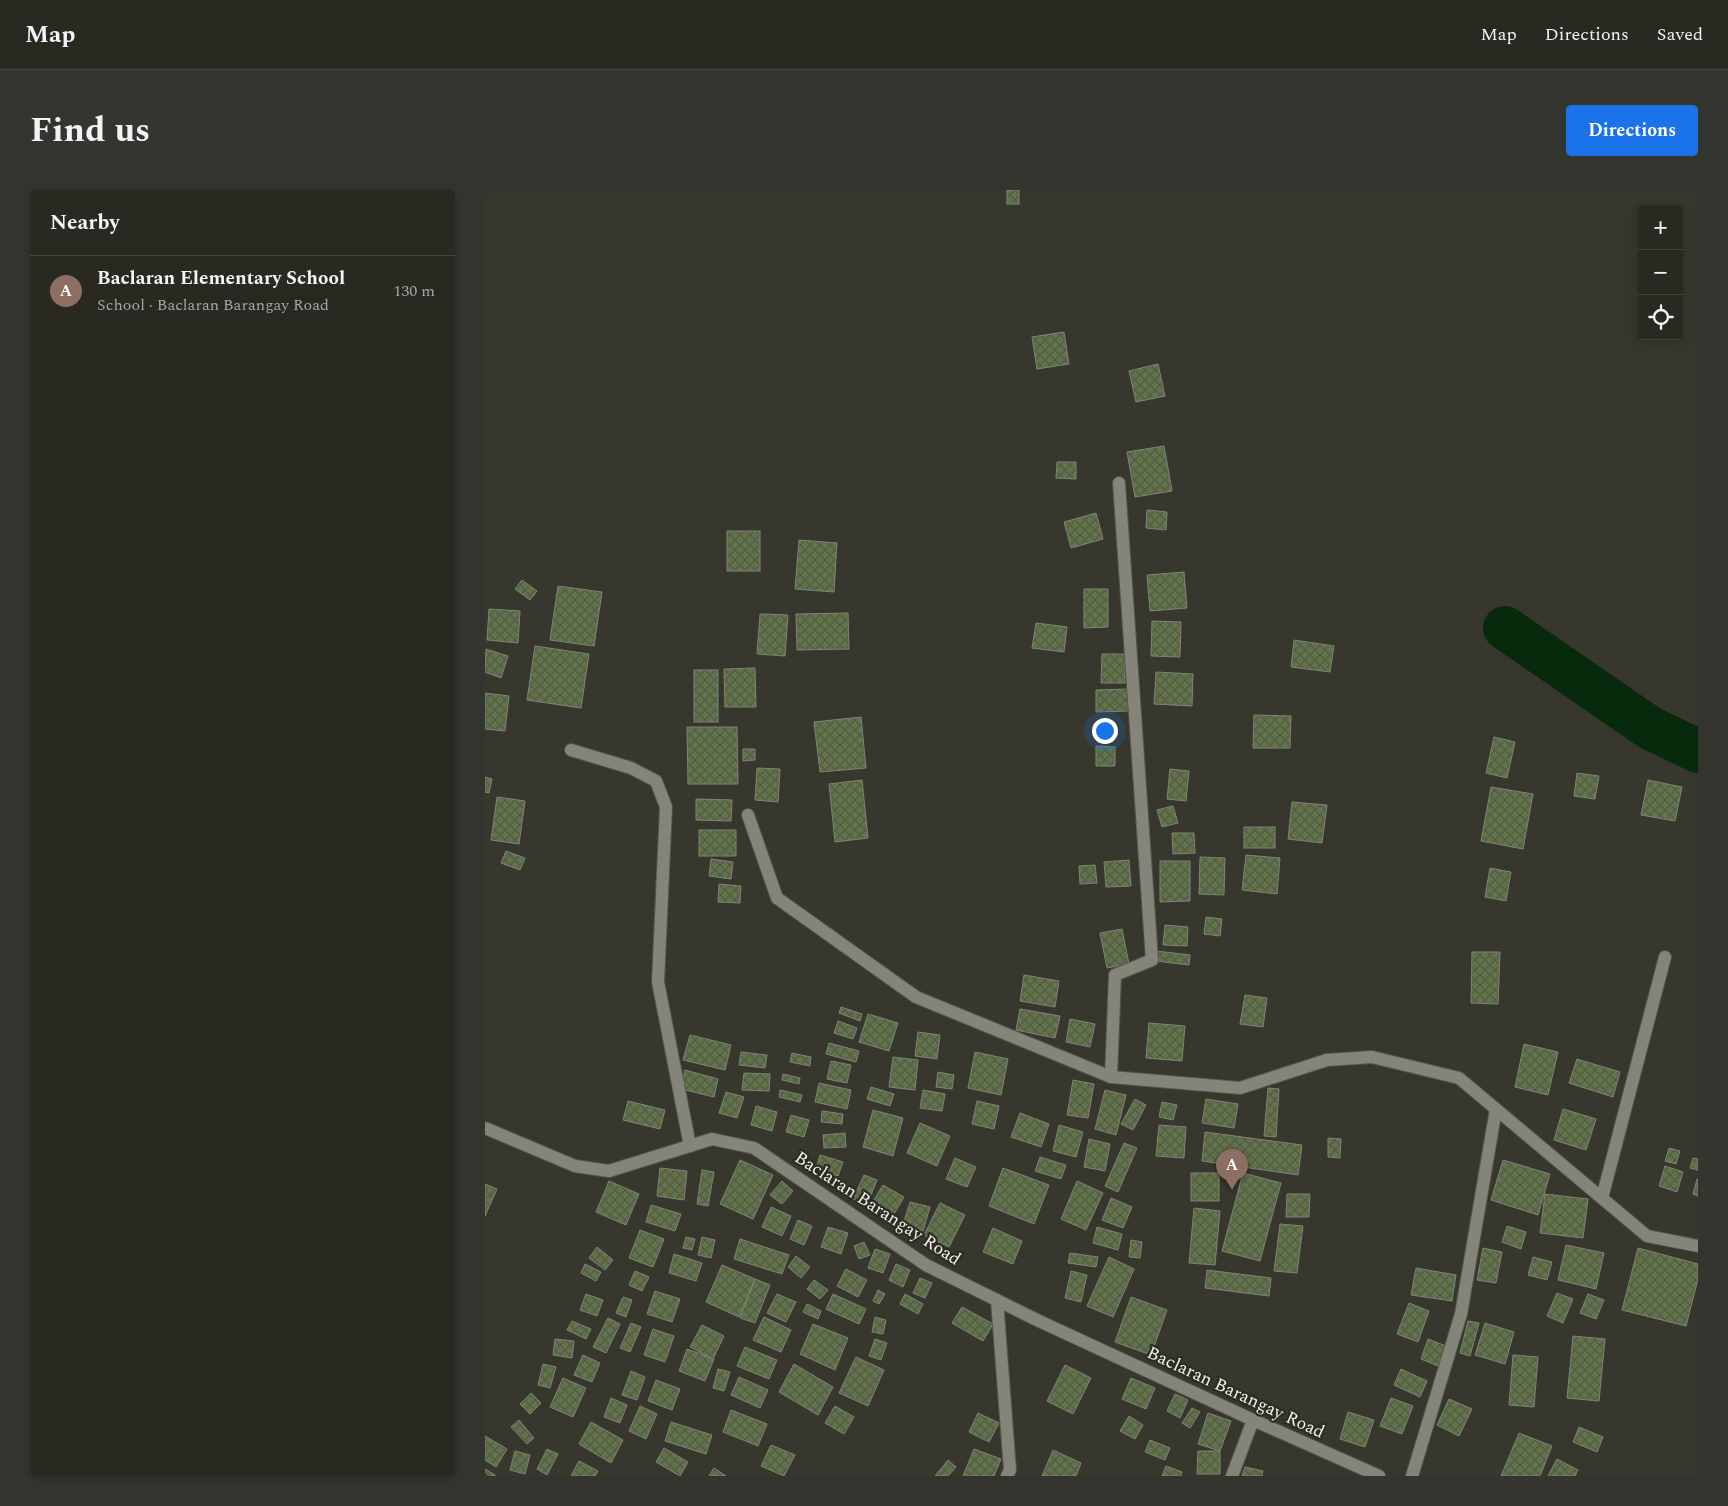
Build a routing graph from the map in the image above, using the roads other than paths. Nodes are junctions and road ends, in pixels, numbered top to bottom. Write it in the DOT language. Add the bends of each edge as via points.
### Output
graph roads {
  1 [pos="1119,483"];
  2 [pos="571,750"];
  3 [pos="748,815"];
  4 [pos="1665,957"];
  5 [pos="1111,1077"];
  6 [pos="1496,1109"];
  7 [pos="485,1128"];
  8 [pos="690,1146"];
  9 [pos="1602,1198"];
  10 [pos="1698,1246"];
  11 [pos="997,1300"];
  12 [pos="1253,1420"];
  13 [pos="1007,1476"];
  14 [pos="1232,1476"];
  15 [pos="1379,1476"];
  16 [pos="1411,1476"];
  1 -- 5 [label="street" via="1152,960 1115,975"];
  2 -- 8 [label="street" via="631,768 656,782 666,807 658,982"];
  3 -- 5 [label="street" via="777,898 916,997"];
  4 -- 9 [label="street"];
  5 -- 6 [label="street" via="1240,1088 1327,1060 1372,1057 1459,1078"];
  6 -- 9 [label="street"];
  6 -- 16 [label="street" via="1461,1314"];
  7 -- 8 [label="street, Baclaran Barangay Road" via="575,1166 609,1171"];
  8 -- 11 [label="street, Baclaran Barangay Road" via="712,1139 754,1148 926,1264"];
  9 -- 10 [label="street" via="1647,1236"];
  11 -- 12 [label="street, Baclaran Barangay Road"];
  11 -- 13 [label="street" via="1010,1470"];
  12 -- 14 [label="street"];
  12 -- 15 [label="street, Baclaran Barangay Road"];
}
